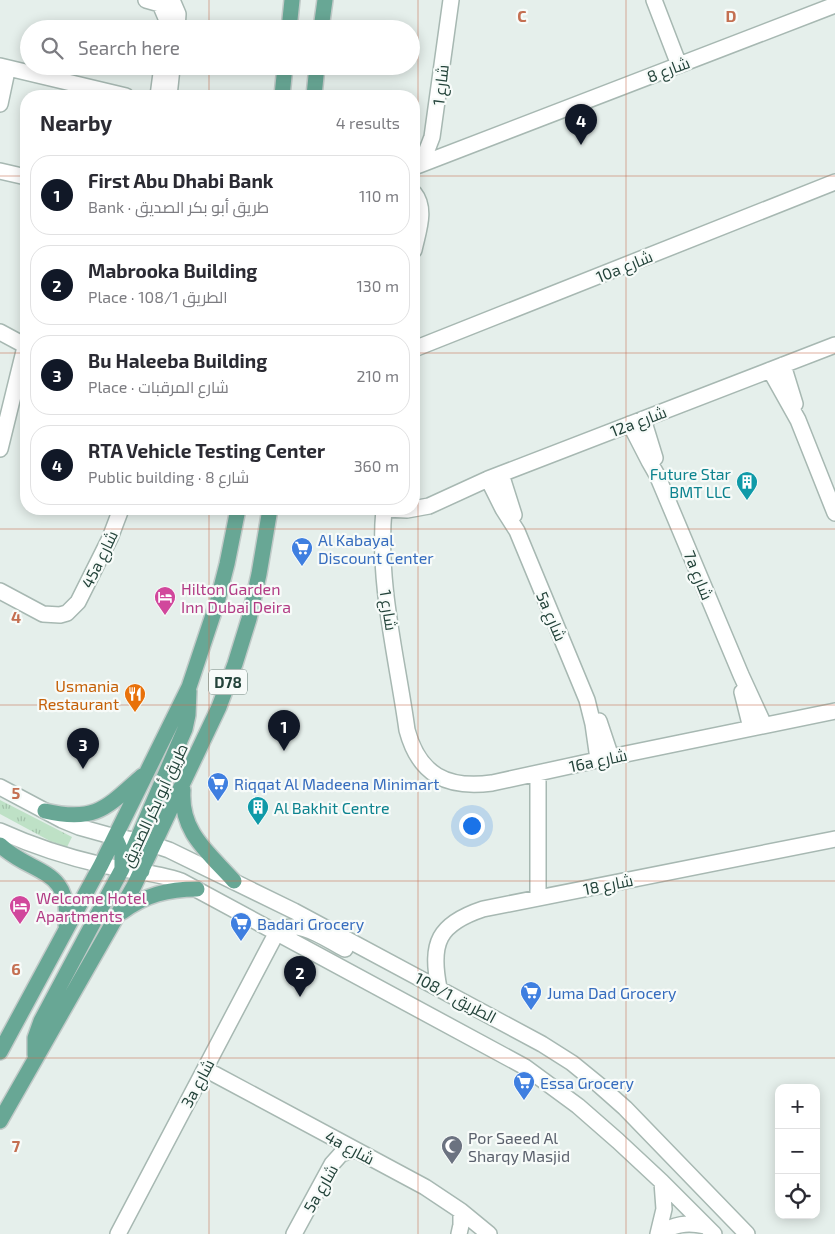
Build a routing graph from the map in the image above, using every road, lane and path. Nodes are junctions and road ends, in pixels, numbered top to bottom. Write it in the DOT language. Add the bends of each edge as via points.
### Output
graph roads {
  1 [pos="146,0"];
  2 [pos="172,0"];
  3 [pos="292,0"];
  4 [pos="325,0"];
  5 [pos="451,0"];
  6 [pos="654,0"];
  7 [pos="835,4"];
  8 [pos="817,5"];
  9 [pos="168,20"];
  10 [pos="176,20"];
  11 [pos="290,20"];
  12 [pos="322,20"];
  13 [pos="679,65"];
  14 [pos="2,69"];
  15 [pos="20,73"];
  16 [pos="20,73"];
  17 [pos="28,75"];
  18 [pos="30,75"];
  19 [pos="161,75"];
  20 [pos="172,75"];
  21 [pos="284,75"];
  22 [pos="316,75"];
  23 [pos="92,90"];
  24 [pos="98,90"];
  25 [pos="159,90"];
  26 [pos="170,90"];
  27 [pos="283,90"];
  28 [pos="315,90"];
  29 [pos="0,104"];
  30 [pos="501,134"];
  31 [pos="420,159"];
  32 [pos="420,164"];
  33 [pos="0,171"];
  34 [pos="420,172"];
  35 [pos="20,176"];
  36 [pos="835,182"];
  37 [pos="420,203"];
  38 [pos="420,222"];
  39 [pos="0,332"];
  40 [pos="20,342"];
  41 [pos="835,345"];
  42 [pos="420,347"];
  43 [pos="777,367"];
  44 [pos="20,369"];
  45 [pos="636,422"];
  46 [pos="0,449"];
  47 [pos="495,477"];
  48 [pos="442,499"];
  49 [pos="420,501"];
  50 [pos="420,508"];
  51 [pos="835,513"];
  52 [pos="119,515"];
  53 [pos="237,515"];
  54 [pos="269,515"];
  55 [pos="384,515"];
  56 [pos="0,591"];
  57 [pos="189,687"];
  58 [pos="835,710"];
  59 [pos="405,711"];
  60 [pos="757,726"];
  61 [pos="604,758"];
  62 [pos="148,770"];
  63 [pos="538,773"];
  64 [pos="188,774"];
  65 [pos="0,787"];
  66 [pos="45,811"];
  67 [pos="0,831"];
  68 [pos="115,837"];
  69 [pos="835,839"];
  70 [pos="136,840"];
  71 [pos="155,844"];
  72 [pos="0,845"];
  73 [pos="101,865"];
  74 [pos="122,868"];
  75 [pos="142,871"];
  76 [pos="234,881"];
  77 [pos="197,889"];
  78 [pos="538,898"];
  79 [pos="118,915"];
  80 [pos="66,929"];
  81 [pos="276,932"];
  82 [pos="394,964"];
  83 [pos="439,988"];
  84 [pos="0,1052"];
  85 [pos="36,1056"];
  86 [pos="205,1069"];
  87 [pos="0,1121"];
  88 [pos="354,1150"];
  89 [pos="662,1182"];
  90 [pos="461,1211"];
  91 [pos="710,1230"];
  92 [pos="118,1234"];
  93 [pos="294,1234"];
  94 [pos="459,1234"];
  95 [pos="489,1234"];
  96 [pos="658,1234"];
  97 [pos="747,1234"];
  1 -- 9 [label="street" via="160,4"];
  2 -- 10 [label="street" via="178,14"];
  3 -- 11 [label="main road"];
  4 -- 12 [label="main road"];
  5 -- 31 [label="street, شارع 1" via="432,137"];
  6 -- 13 [label="street"];
  7 -- 8 [label="street, شارع 8"];
  8 -- 13 [label="street, شارع 8"];
  13 -- 30 [label="street, شارع 8"];
  14 -- 15 [label="street"];
  14 -- 16 [label="street"];
  14 -- 29 [label="street"];
  17 -- 23 [label="street"];
  18 -- 24 [label="street"];
  19 -- 25 [label="street"];
  20 -- 26 [label="street"];
  21 -- 27 [label="main road"];
  22 -- 28 [label="main road"];
  30 -- 32 [label="street, شارع 8"];
  30 -- 34 [label="street, شارع 8"];
  33 -- 35 [label="street"];
  36 -- 42 [label="street, 10a شارع"];
  37 -- 38 [label="street"];
  39 -- 40 [label="street"];
  41 -- 43 [label="street, 12a شارع"];
  43 -- 45 [label="street, 12a شارع"];
  43 -- 51 [label="street" via="794,400 798,420"];
  44 -- 46 [label="street"];
  45 -- 47 [label="street, 12a شارع"];
  45 -- 60 [label="street, 7a شارع" via="653,453 657,475 741,675"];
  47 -- 48 [label="street, 12a شارع"];
  47 -- 61 [label="street, 5a شارع" via="513,511 516,531 587,700 601,724"];
  48 -- 49 [label="street, 12a شارع"];
  48 -- 50 [label="street, 12a شارع"];
  52 -- 56 [label="street, 45a شارع" via="110,538 73,608 67,613 43,614"];
  53 -- 57 [label="main road, طريق أبو بكر الصديق / D78" via="217,603"];
  54 -- 64 [label="main road, طريق أبو بكر الصديق / D78" via="259,574 243,637 219,708"];
  55 -- 59 [label="street, شارع 1" via="384,570"];
  57 -- 62 [label="main road, طريق أبو بكر الصديق / D78"];
  57 -- 70 [label="main road" via="185,729"];
  58 -- 60 [label="street, 16a شارع"];
  59 -- 63 [label="street, 16a شارع" via="412,746 436,775 454,783 473,786"];
  60 -- 61 [label="street, 16a شارع"];
  61 -- 63 [label="street, 16a شارع"];
  62 -- 66 [label="main road" via="116,800 100,810 82,815"];
  62 -- 68 [label="main road, طريق أبو بكر الصديق / D78"];
  63 -- 78 [label="street"];
  64 -- 71 [label="main road, طريق أبو بكر الصديق / D78"];
  64 -- 76 [label="main road" via="183,791 187,824 195,838"];
  65 -- 66 [label="street, 108/1 الطريق"];
  66 -- 68 [label="street, 108/1 الطريق"];
  67 -- 73 [label="street, 108/1 الطريق" via="42,848"];
  68 -- 70 [label="street, 108/1 الطريق"];
  68 -- 73 [label="main road, طريق أبو بكر الصديق / D78"];
  68 -- 74 [label="main road" via="122,853"];
  69 -- 78 [label="street, شارع 18"];
  70 -- 71 [label="street, 108/1 الطريق"];
  70 -- 75 [label="main road" via="134,856"];
  71 -- 75 [label="main road, طريق أبو بكر الصديق / D78"];
  71 -- 76 [label="street, 108/1 الطريق"];
  72 -- 80 [label="main road" via="14,857 43,871 59,886 65,898"];
  73 -- 74 [label="street, 108/1 الطريق"];
  73 -- 80 [label="main road, طريق أبو بكر الصديق / D78"];
  74 -- 75 [label="street, 108/1 الطريق"];
  74 -- 85 [label="main road" via="41,1021 35,1038"];
  75 -- 77 [label="street, 108/1 الطريق"];
  75 -- 79 [label="main road, طريق أبو بكر الصديق / D78"];
  76 -- 82 [label="street, 108/1 الطريق"];
  77 -- 79 [label="main road" via="158,893"];
  77 -- 81 [label="street, 108/1 الطريق"];
  78 -- 83 [label="street, شارع 18" via="482,909 461,916 450,924 436,947 434,961"];
  79 -- 85 [label="main road, طريق أبو بكر الصديق / D78"];
  80 -- 84 [label="main road, طريق أبو بكر الصديق / D78"];
  81 -- 82 [label="street" via="298,926 361,957"];
  81 -- 86 [label="street, 3a شارع"];
  81 -- 89 [label="street, 108/1 الطريق" via="525,1067 578,1106"];
  82 -- 83 [label="street, 108/1 الطريق"];
  83 -- 97 [label="street, 108/1 الطريق" via="572,1063 625,1108"];
  85 -- 87 [label="main road, طريق أبو بكر الصديق / D78"];
  86 -- 88 [label="street, 4a شارع"];
  86 -- 92 [label="street, 3a شارع"];
  88 -- 90 [label="street, 4a شارع" via="425,1187"];
  88 -- 93 [label="street, 5a شارع" via="341,1154 332,1164"];
  89 -- 91 [label="street, 108/1 الطريق"];
  89 -- 96 [label="street" via="664,1209"];
  90 -- 94 [label="street"];
  90 -- 95 [label="street, 4a شارع"];
  91 -- 96 [label="street" via="693,1223 680,1224"];
}
